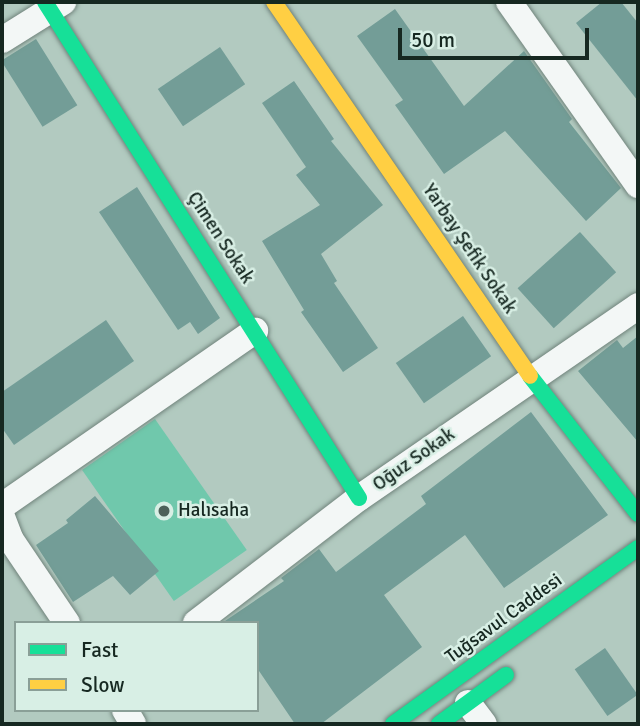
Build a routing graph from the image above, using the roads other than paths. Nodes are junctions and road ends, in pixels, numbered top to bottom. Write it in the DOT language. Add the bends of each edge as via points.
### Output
graph roads {
  1 [pos="274,2"];
  2 [pos="509,2"];
  3 [pos="53,4"];
  4 [pos="2,40"];
  5 [pos="638,185"];
  6 [pos="638,306"];
  7 [pos="255,331"];
  8 [pos="532,379"];
  9 [pos="359,498"];
  10 [pos="2,506"];
  11 [pos="638,514"];
  12 [pos="2,517"];
  13 [pos="638,548"];
  14 [pos="66,621"];
  15 [pos="199,621"];
  16 [pos="521,664"];
  17 [pos="468,703"];
  18 [pos="393,724"];
  19 [pos="439,724"];
  20 [pos="484,724"];
  1 -- 8 [label="street, Yarbay Şefik Sokak"];
  2 -- 5 [label="street"];
  3 -- 4 [label="street"];
  3 -- 7 [label="street, Çimen Sokak"];
  6 -- 8 [label="street, Oğuz Sokak"];
  7 -- 9 [label="street, Çimen Sokak"];
  7 -- 10 [label="street"];
  8 -- 9 [label="street, Oğuz Sokak"];
  8 -- 11 [label="street, Yarbay Şefik Sokak"];
  9 -- 15 [label="street, Oğuz Sokak"];
  12 -- 14 [label="street" via="11,540"];
  13 -- 18 [label="street, Tuğsavul Caddesi"];
  16 -- 17 [label="street"];
  17 -- 19 [label="street"];
  17 -- 20 [label="street"];
}
